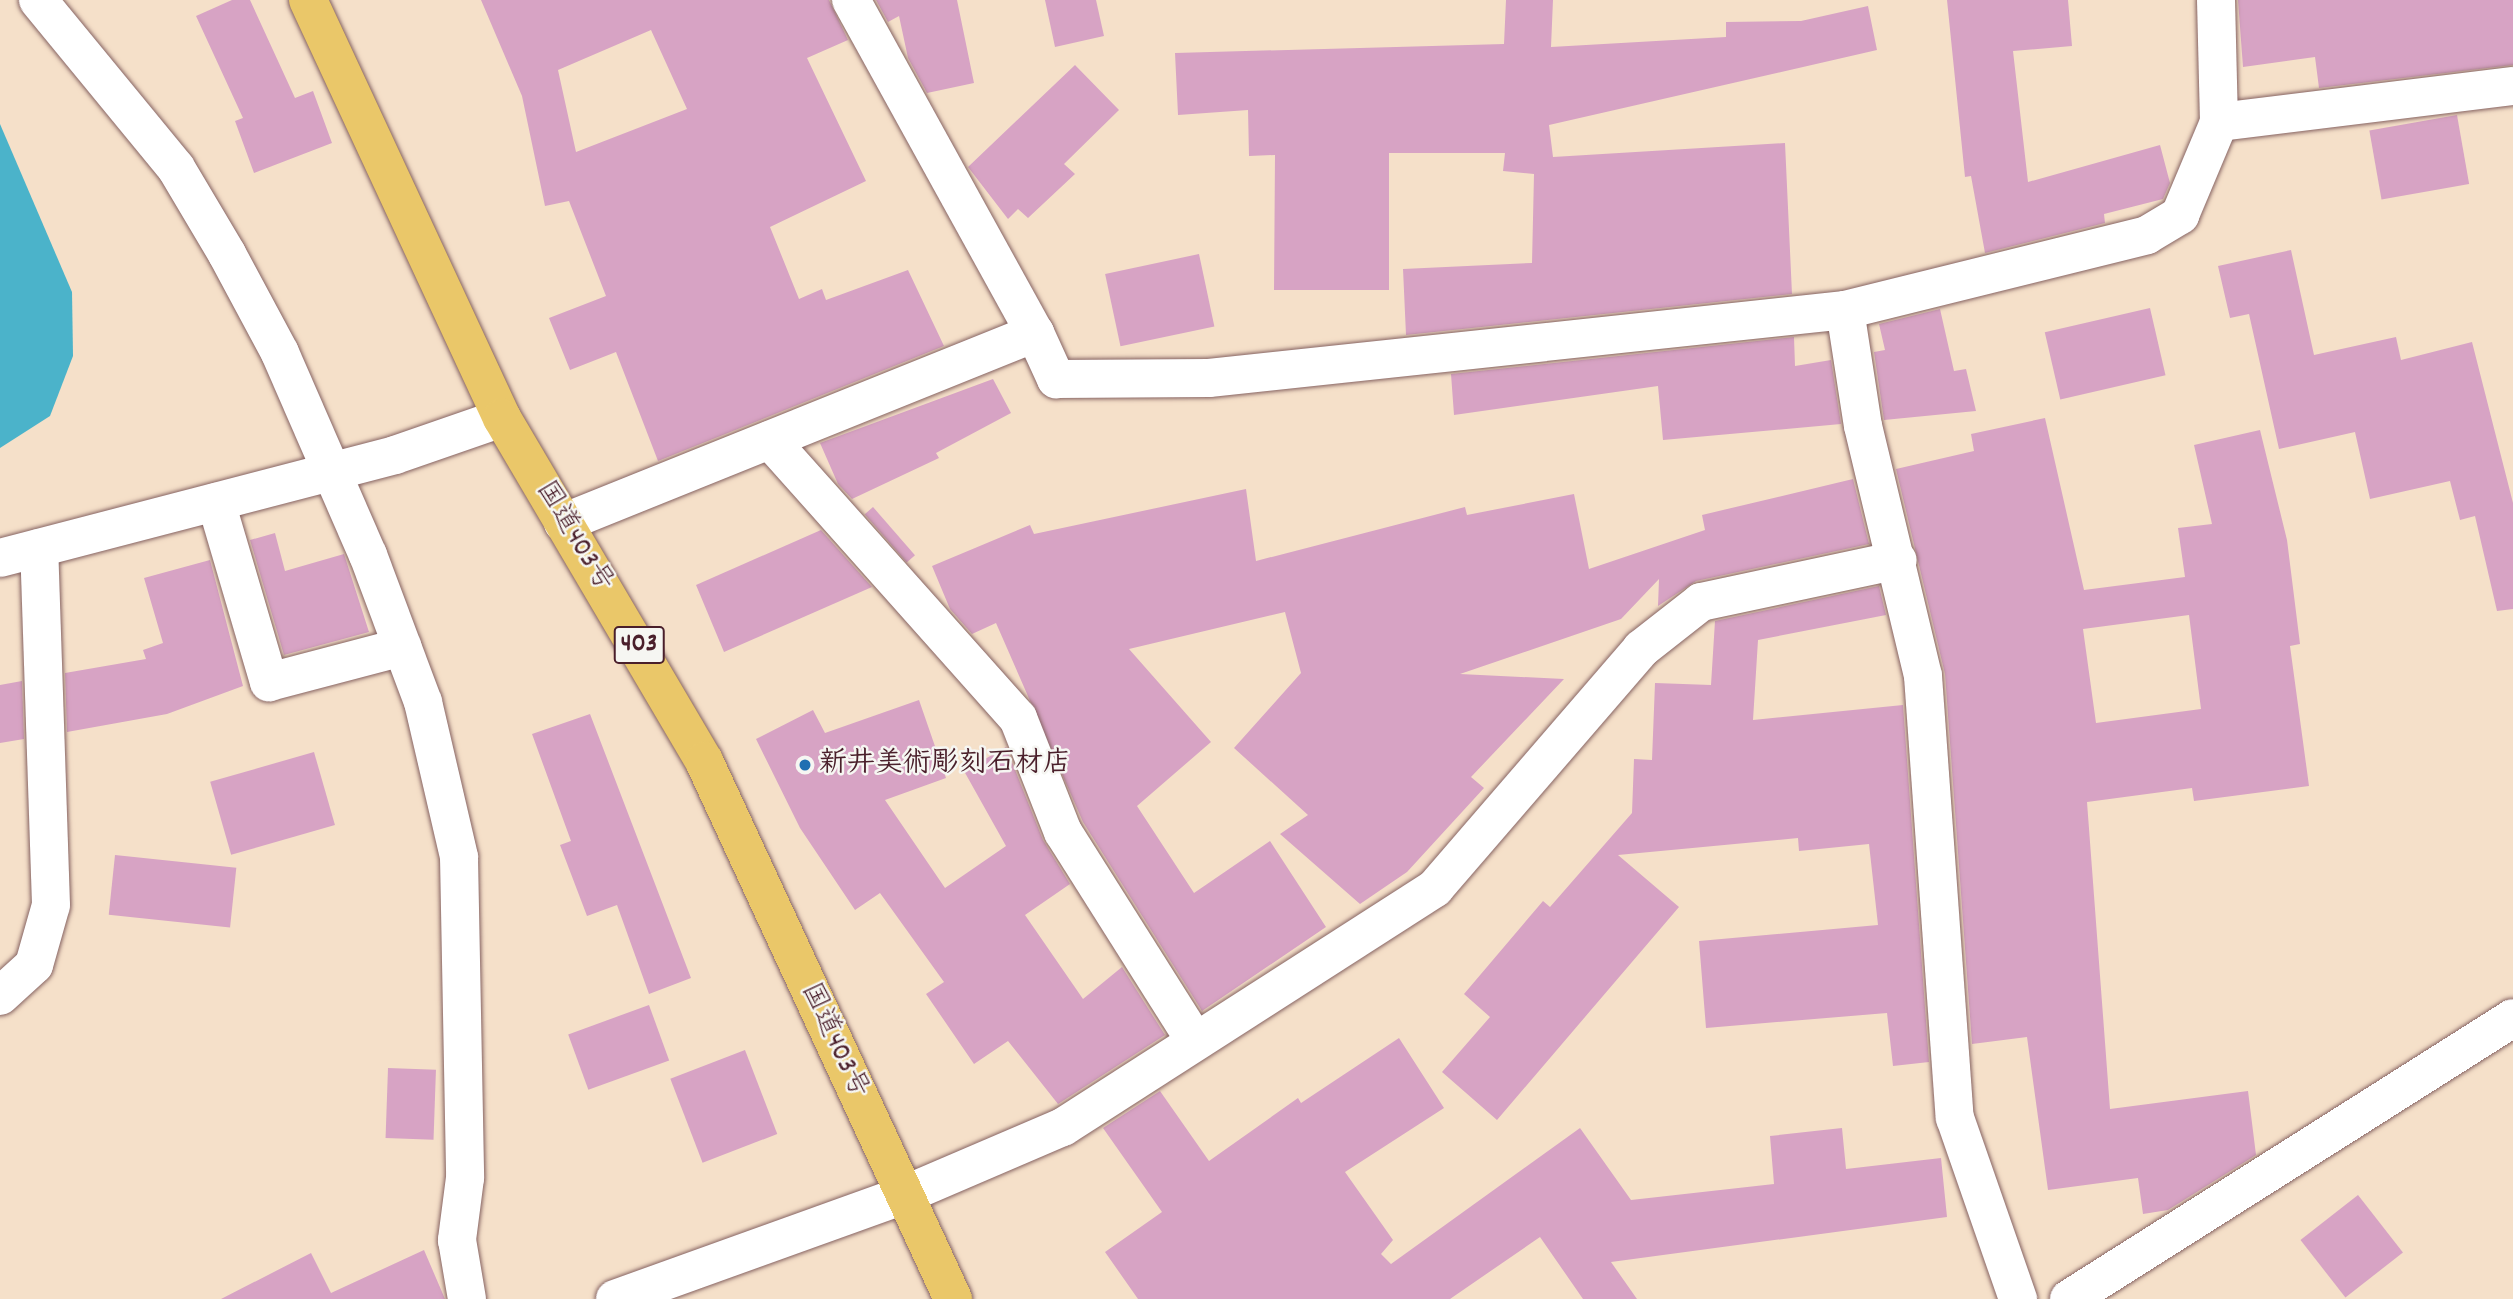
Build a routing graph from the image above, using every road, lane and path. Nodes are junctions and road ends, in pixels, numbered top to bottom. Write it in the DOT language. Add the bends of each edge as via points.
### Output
graph roads {
  1 [pos="38,0"];
  2 [pos="309,0"];
  3 [pos="851,0"];
  4 [pos="2216,0"];
  5 [pos="2513,86"];
  6 [pos="2219,122"];
  7 [pos="1844,310"];
  8 [pos="1035,334"];
  9 [pos="502,418"];
  10 [pos="770,440"];
  11 [pos="329,473"];
  12 [pos="216,502"];
  13 [pos="563,523"];
  14 [pos="39,548"];
  15 [pos="0,558"];
  16 [pos="1898,560"];
  17 [pos="402,648"];
  18 [pos="0,996"];
  19 [pos="2513,1018"];
  20 [pos="1195,1041"];
  21 [pos="904,1195"];
  22 [pos="467,1299"];
  23 [pos="615,1299"];
  24 [pos="953,1299"];
  25 [pos="2018,1299"];
  26 [pos="2069,1299"];
  1 -- 11 [label="street" via="176,167 280,353"];
  2 -- 9 [label="highway, 国道403号 / 403"];
  3 -- 8 [label="street"];
  4 -- 6 [label="street"];
  5 -- 6 [label="street"];
  6 -- 7 [label="street" via="2180,215 2147,235"];
  7 -- 8 [label="street" via="1209,378 1056,379"];
  7 -- 16 [label="street" via="1863,426"];
  8 -- 10 [label="street"];
  9 -- 11 [label="street"];
  9 -- 13 [label="highway, 国道403号 / 403"];
  10 -- 13 [label="street"];
  10 -- 20 [label="street" via="1018,718 1063,832"];
  11 -- 12 [label="street"];
  11 -- 17 [label="street"];
  12 -- 14 [label="street"];
  12 -- 17 [label="street" via="269,682"];
  13 -- 21 [label="highway, 国道403号 / 403" via="704,761"];
  14 -- 15 [label="street"];
  14 -- 18 [label="street" via="51,905 34,965"];
  16 -- 20 [label="street" via="1701,602 1641,649 1435,888"];
  16 -- 25 [label="street" via="1930,739 1934,881 1955,1118"];
  17 -- 22 [label="street" via="423,702 458,857 465,1178 457,1240"];
  19 -- 26 [label="street"];
  20 -- 21 [label="street" via="1063,1127"];
  21 -- 23 [label="street"];
  21 -- 24 [label="highway, 国道403号 / 403"];
}
